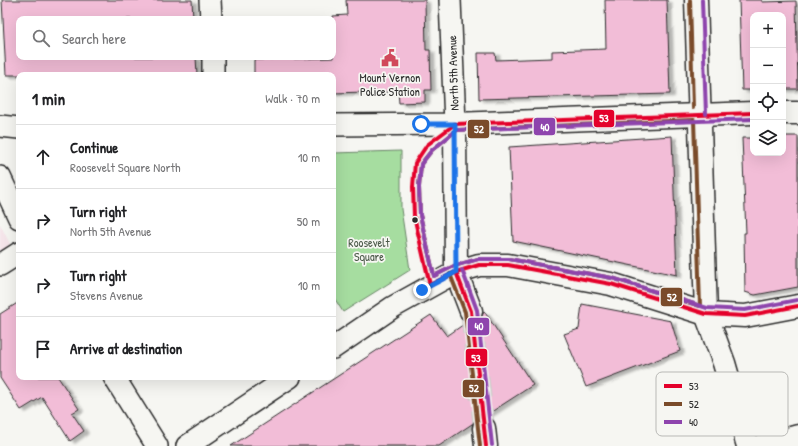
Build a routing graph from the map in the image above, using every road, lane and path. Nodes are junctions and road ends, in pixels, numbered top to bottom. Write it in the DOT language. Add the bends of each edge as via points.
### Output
graph roads {
  1 [pos="210,0"];
  2 [pos="450,0"];
  3 [pos="696,0"];
  4 [pos="211,16"];
  5 [pos="213,60"];
  6 [pos="214,72"];
  7 [pos="750,113"];
  8 [pos="786,113"];
  9 [pos="798,113"];
  10 [pos="700,114"];
  11 [pos="455,124"];
  12 [pos="336,125"];
  13 [pos="0,126"];
  14 [pos="16,128"];
  15 [pos="0,177"];
  16 [pos="16,212"];
  17 [pos="16,255"];
  18 [pos="0,265"];
  19 [pos="456,272"];
  20 [pos="798,306"];
  21 [pos="471,311"];
  22 [pos="706,314"];
  23 [pos="336,346"];
  24 [pos="727,372"];
  25 [pos="116,380"];
  26 [pos="286,380"];
  27 [pos="798,436"];
  28 [pos="157,446"];
  29 [pos="187,446"];
  30 [pos="761,446"];
  1 -- 4 [label="street"];
  2 -- 11 [label="street, North 5th Avenue"];
  3 -- 10 [label="street"];
  5 -- 6 [label="street"];
  7 -- 10 [label="street"];
  8 -- 9 [label="street"];
  10 -- 11 [label="street"];
  10 -- 22 [label="street"];
  11 -- 12 [label="street"];
  11 -- 19 [label="street, North 5th Avenue"];
  13 -- 14 [label="street"];
  15 -- 16 [label="street"];
  17 -- 18 [label="street"];
  19 -- 21 [label="street, North 5th Avenue"];
  19 -- 22 [label="street" via="479,265 508,265 611,284"];
  19 -- 23 [label="street" via="394,307"];
  20 -- 22 [label="street" via="745,316"];
  22 -- 24 [label="street"];
  25 -- 28 [label="street"];
  26 -- 29 [label="street"];
  27 -- 30 [label="street"];
}
